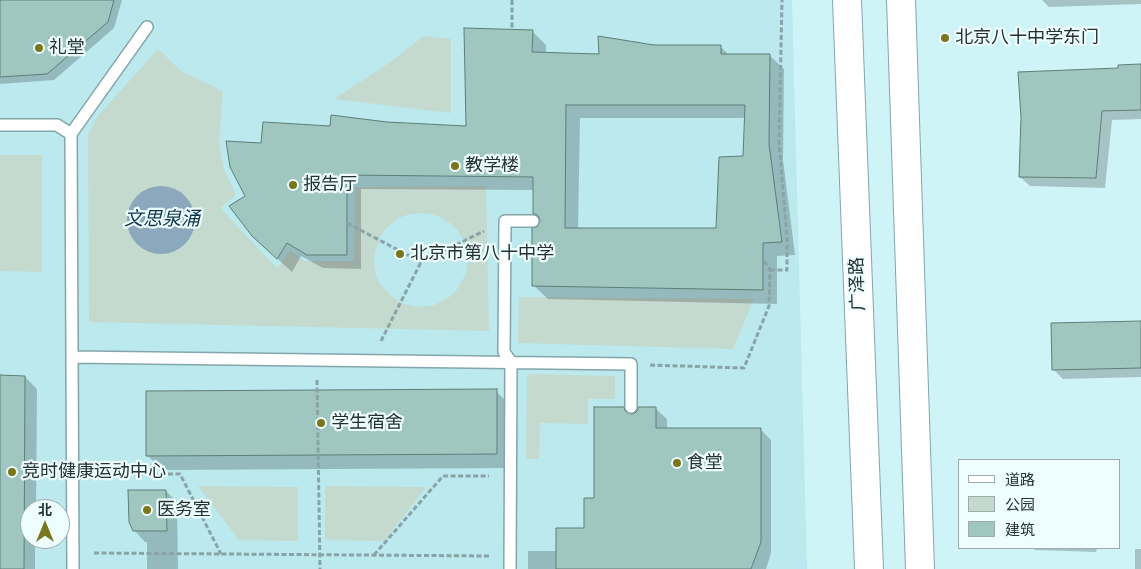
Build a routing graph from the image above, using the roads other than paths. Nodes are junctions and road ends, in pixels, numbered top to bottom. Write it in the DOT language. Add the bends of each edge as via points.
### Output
graph roads {
  1 [pos="847,0"];
  2 [pos="901,0"];
  3 [pos="147,27"];
  4 [pos="0,125"];
  5 [pos="71,134"];
  6 [pos="532,220"];
  7 [pos="72,357"];
  8 [pos="511,362"];
  9 [pos="632,407"];
  10 [pos="73,569"];
  11 [pos="510,569"];
  12 [pos="869,569"];
  13 [pos="920,569"];
  1 -- 12 [label="main road, 广泽路"];
  2 -- 13 [label="main road"];
  3 -- 5 [label="lane"];
  4 -- 5 [label="lane" via="56,125"];
  5 -- 7 [label="lane"];
  6 -- 8 [label="lane" via="505,221 504,352"];
  7 -- 8 [label="lane"];
  7 -- 10 [label="lane"];
  8 -- 9 [label="lane" via="632,364"];
  8 -- 11 [label="lane"];
}
